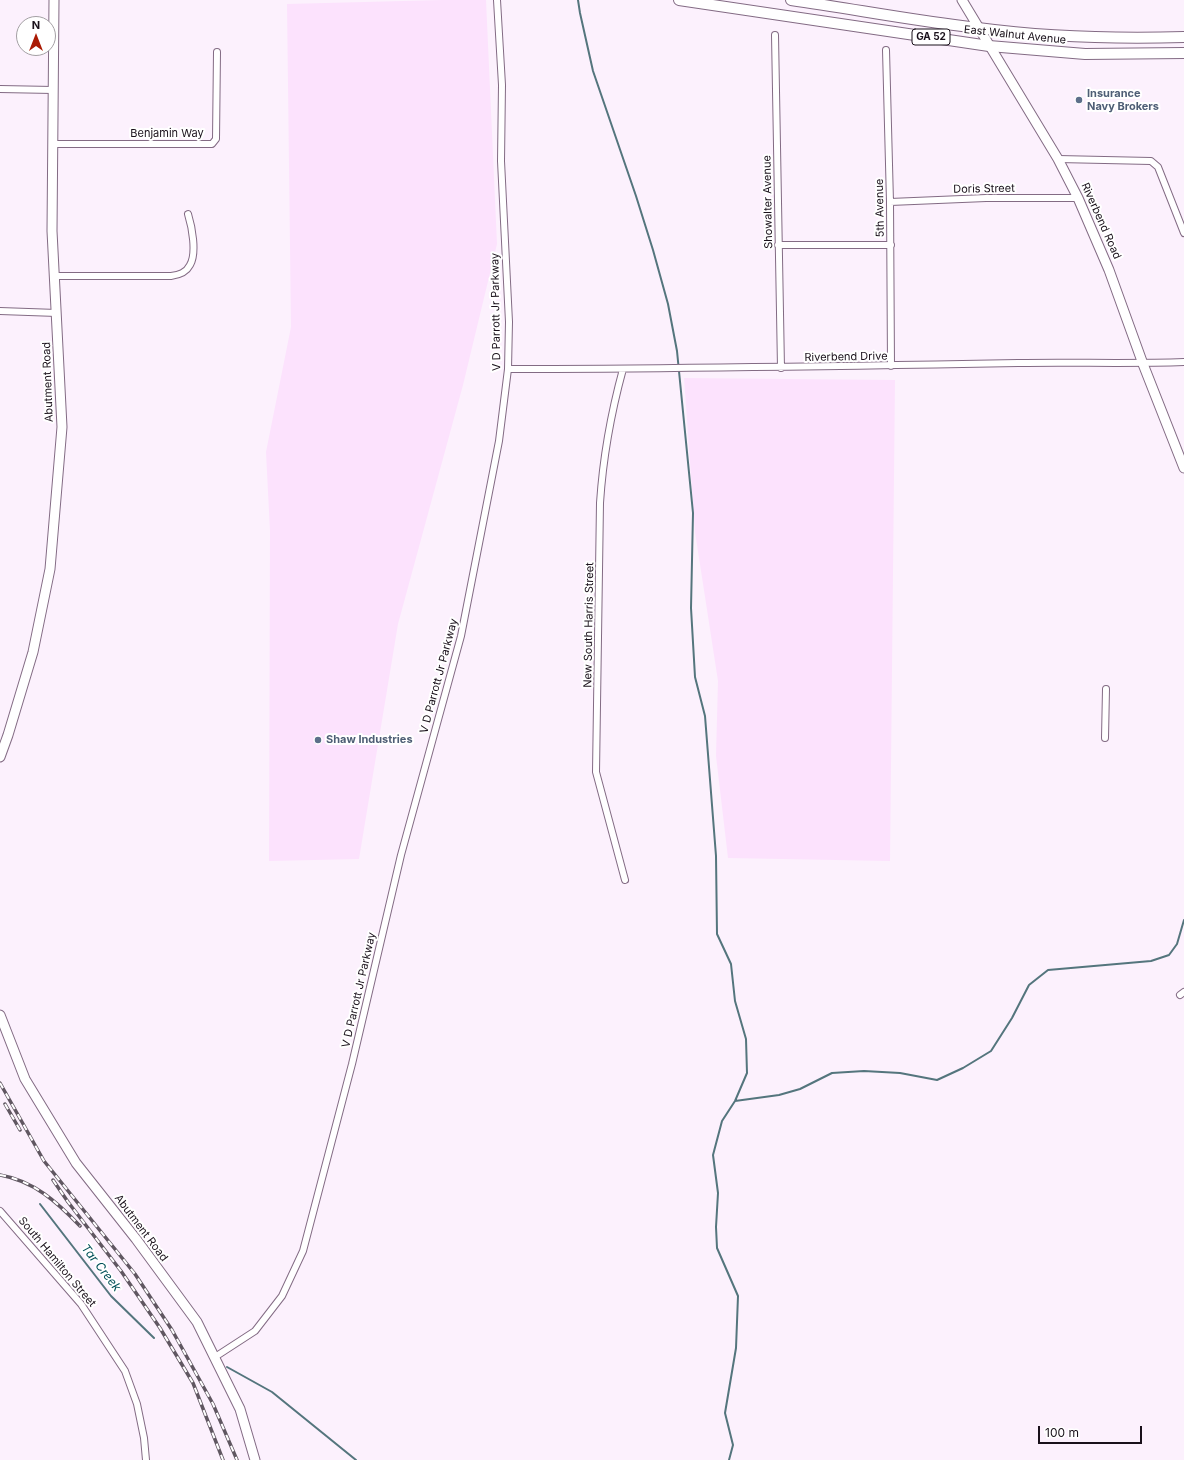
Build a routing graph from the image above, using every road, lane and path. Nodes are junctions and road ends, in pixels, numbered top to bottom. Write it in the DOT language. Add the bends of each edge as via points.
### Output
graph roads {
  1 [pos="54,0"];
  2 [pos="497,0"];
  3 [pos="679,0"];
  4 [pos="792,0"];
  5 [pos="962,0"];
  6 [pos="978,28"];
  7 [pos="774,35"];
  8 [pos="1184,37"];
  9 [pos="989,46"];
  10 [pos="886,50"];
  11 [pos="217,52"];
  12 [pos="1184,53"];
  13 [pos="0,89"];
  14 [pos="53,90"];
  15 [pos="53,144"];
  16 [pos="1058,160"];
  17 [pos="1078,198"];
  18 [pos="890,202"];
  19 [pos="188,214"];
  20 [pos="1184,232"];
  21 [pos="778,245"];
  22 [pos="891,245"];
  23 [pos="54,276"];
  24 [pos="0,310"];
  25 [pos="57,313"];
  26 [pos="1184,362"];
  27 [pos="1143,364"];
  28 [pos="891,366"];
  29 [pos="781,368"];
  30 [pos="508,369"];
  31 [pos="623,369"];
  32 [pos="1184,468"];
  33 [pos="1106,689"];
  34 [pos="1105,738"];
  35 [pos="0,756"];
  36 [pos="625,880"];
  37 [pos="0,1015"];
  38 [pos="0,1211"];
  39 [pos="215,1357"];
  40 [pos="146,1460"];
  41 [pos="255,1460"];
  1 -- 14 [label="main road, Abutment Road"];
  2 -- 30 [label="street, V D Parrott Jr Parkway" via="502,85"];
  3 -- 9 [label="main road, East Walnut Avenue / GA 52"];
  4 -- 6 [label="main road, East Walnut Avenue / GA 52"];
  5 -- 6 [label="main road, Riverbend Road"];
  6 -- 8 [label="main road, East Walnut Avenue / GA 52" via="1077,37"];
  6 -- 9 [label="main road, Riverbend Road"];
  7 -- 21 [label="street, Showalter Avenue"];
  9 -- 12 [label="main road, East Walnut Avenue / GA 52" via="1084,54"];
  9 -- 16 [label="main road, Riverbend Road"];
  10 -- 18 [label="street, 5th Avenue"];
  11 -- 15 [label="street, Benjamin Way" via="216,139 212,144"];
  13 -- 14 [label="street"];
  14 -- 15 [label="main road, Abutment Road"];
  15 -- 23 [label="main road, Abutment Road"];
  16 -- 17 [label="main road, Riverbend Road"];
  16 -- 20 [label="street" via="1151,161 1158,166"];
  17 -- 18 [label="street, Doris Street"];
  17 -- 27 [label="main road, Riverbend Road" via="1109,270"];
  18 -- 22 [label="street, 5th Avenue"];
  19 -- 23 [label="street" via="192,230 192,260 187,270 182,273 171,276"];
  21 -- 22 [label="street"];
  21 -- 29 [label="street, Showalter Avenue"];
  22 -- 28 [label="street, 5th Avenue"];
  23 -- 25 [label="main road, Abutment Road"];
  24 -- 25 [label="street"];
  25 -- 35 [label="main road, Abutment Road" via="62,427 50,569 33,652"];
  26 -- 27 [label="street, Riverbend Drive"];
  27 -- 28 [label="street, Riverbend Drive" via="1074,362"];
  27 -- 32 [label="main road, Riverbend Road"];
  28 -- 29 [label="street, Riverbend Drive"];
  29 -- 31 [label="street, Riverbend Drive"];
  30 -- 31 [label="street, Riverbend Drive"];
  30 -- 39 [label="street, V D Parrott Jr Parkway" via="499,441 461,636 401,855 352,1064 303,1251 282,1296 255,1331"];
  31 -- 36 [label="street, New South Harris Street" via="613,408 602,472 596,772"];
  33 -- 34 [label="street"];
  37 -- 39 [label="main road, Abutment Road" via="25,1079 76,1163 136,1239 196,1322"];
  38 -- 40 [label="street, South Hamilton Street" via="81,1304 125,1371 137,1404"];
  39 -- 41 [label="main road, Abutment Road" via="240,1409"];
}
